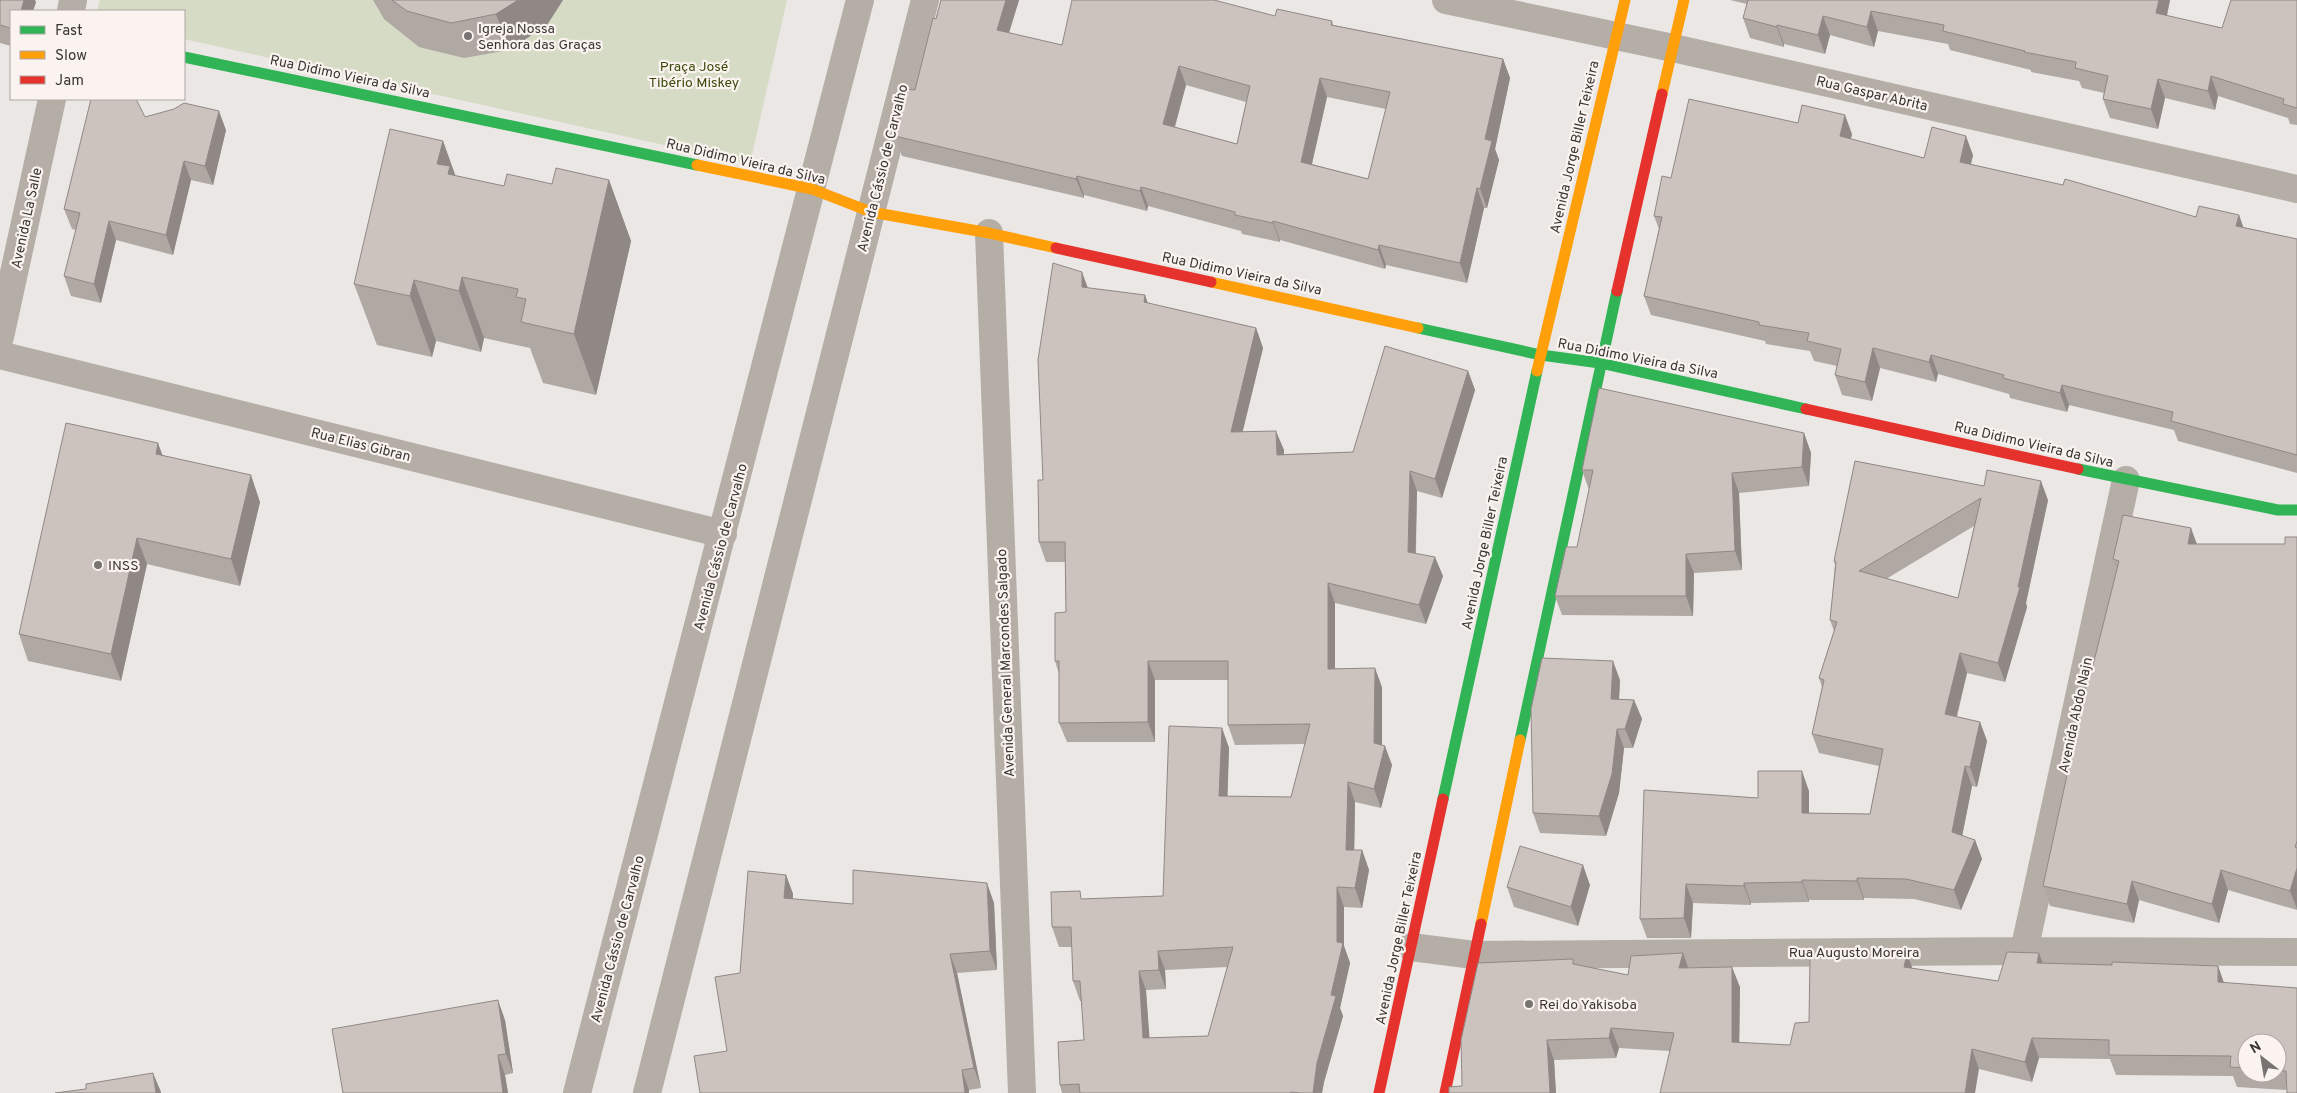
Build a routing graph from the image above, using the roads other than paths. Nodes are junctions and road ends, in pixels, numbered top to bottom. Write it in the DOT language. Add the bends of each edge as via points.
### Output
graph roads {
  1 [pos="860,0"];
  2 [pos="925,0"];
  3 [pos="1446,0"];
  4 [pos="1625,0"];
  5 [pos="1684,0"];
  6 [pos="1616,36"];
  7 [pos="1673,48"];
  8 [pos="185,57"];
  9 [pos="52,100"];
  10 [pos="812,189"];
  11 [pos="2297,189"];
  12 [pos="871,212"];
  13 [pos="989,233"];
  14 [pos="0,337"];
  15 [pos="1540,354"];
  16 [pos="0,355"];
  17 [pos="1600,363"];
  18 [pos="2126,480"];
  19 [pos="2297,510"];
  20 [pos="723,534"];
  21 [pos="1411,948"];
  22 [pos="2024,951"];
  23 [pos="2297,952"];
  24 [pos="1474,955"];
  25 [pos="577,1093"];
  26 [pos="647,1093"];
  27 [pos="1022,1093"];
  28 [pos="1379,1093"];
  29 [pos="1445,1093"];
  1 -- 10 [label="street, Avenida Cássio de Carvalho"];
  2 -- 12 [label="street, Avenida Cássio de Carvalho"];
  3 -- 6 [label="street, Rua Gaspar Abrita"];
  4 -- 6 [label="street, Avenida Jorge Biller Teixeira"];
  5 -- 7 [label="street"];
  6 -- 7 [label="street, Rua Gaspar Abrita"];
  6 -- 15 [label="street, Avenida Jorge Biller Teixeira"];
  7 -- 11 [label="street, Rua Gaspar Abrita"];
  7 -- 17 [label="street"];
  8 -- 10 [label="street, Rua Didimo Vieira da Silva"];
  9 -- 14 [label="street, Avenida La Salle"];
  10 -- 12 [label="street, Rua Didimo Vieira da Silva"];
  10 -- 20 [label="street, Avenida Cássio de Carvalho"];
  12 -- 13 [label="street, Rua Didimo Vieira da Silva"];
  12 -- 26 [label="street, Avenida Cássio de Carvalho"];
  13 -- 15 [label="street, Rua Didimo Vieira da Silva"];
  13 -- 27 [label="street, Avenida General Marcondes Salgado"];
  15 -- 17 [label="street, Rua Didimo Vieira da Silva"];
  15 -- 21 [label="street, Avenida Jorge Biller Teixeira"];
  16 -- 20 [label="street, Rua Elias Gibran"];
  17 -- 18 [label="street, Rua Didimo Vieira da Silva"];
  17 -- 24 [label="street"];
  18 -- 19 [label="street, Rua Didimo Vieira da Silva" via="2278,510"];
  18 -- 22 [label="street, Avenida Abdo Najn"];
  20 -- 25 [label="street, Avenida Cássio de Carvalho"];
  21 -- 24 [label="street, Rua Augusto Moreira"];
  21 -- 28 [label="street, Avenida Jorge Biller Teixeira"];
  22 -- 23 [label="street, Rua Augusto Moreira"];
  22 -- 24 [label="street, Rua Augusto Moreira"];
  24 -- 29 [label="street"];
}
